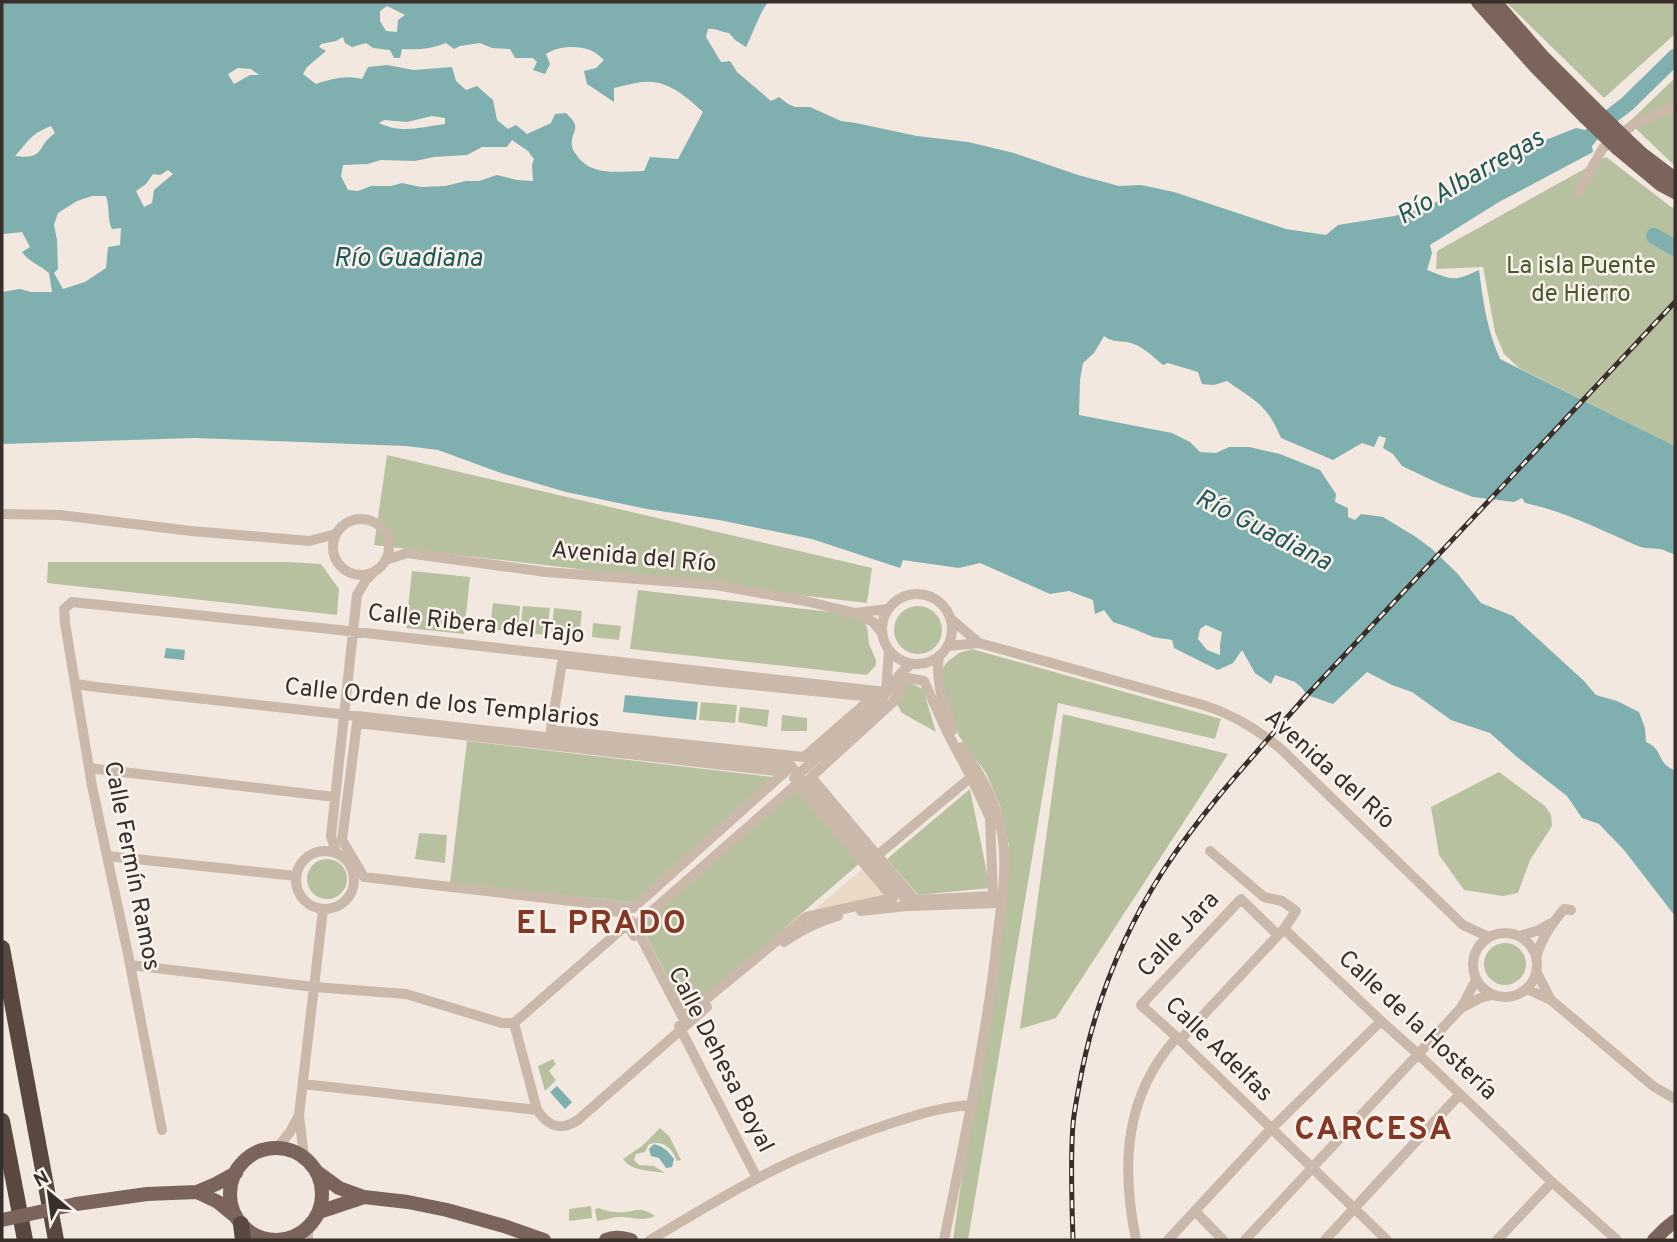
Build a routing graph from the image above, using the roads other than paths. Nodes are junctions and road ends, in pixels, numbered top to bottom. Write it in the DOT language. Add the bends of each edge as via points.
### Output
graph roads {
  1 [pos="1478,2"];
  2 [pos="1495,2"];
  3 [pos="1675,106"];
  4 [pos="1590,112"];
  5 [pos="1622,144"];
  6 [pos="1675,178"];
  7 [pos="1578,192"];
  8 [pos="1675,192"];
  9 [pos="2,514"];
  10 [pos="336,534"];
  11 [pos="388,537"];
  12 [pos="309,541"];
  13 [pos="334,553"];
  14 [pos="407,553"];
  15 [pos="386,560"];
  16 [pos="347,571"];
  17 [pos="373,573"];
  18 [pos="357,595"];
  19 [pos="64,608"];
  20 [pos="887,609"];
  21 [pos="855,613"];
  22 [pos="951,619"];
  23 [pos="353,632"];
  24 [pos="882,633"];
  25 [pos="979,643"];
  26 [pos="948,646"];
  27 [pos="889,650"];
  28 [pos="557,655"];
  29 [pos="939,656"];
  30 [pos="915,664"];
  31 [pos="76,684"];
  32 [pos="886,692"];
  33 [pos="934,692"];
  34 [pos="344,714"];
  35 [pos="357,723"];
  36 [pos="549,734"];
  37 [pos="89,768"];
  38 [pos="974,774"];
  39 [pos="798,775"];
  40 [pos="335,797"];
  41 [pos="331,836"];
  42 [pos="1210,851"];
  43 [pos="316,852"];
  44 [pos="336,852"];
  45 [pos="107,856"];
  46 [pos="872,860"];
  47 [pos="296,876"];
  48 [pos="355,883"];
  49 [pos="1001,903"];
  50 [pos="907,906"];
  51 [pos="323,910"];
  52 [pos="1571,910"];
  53 [pos="1553,922"];
  54 [pos="627,924"];
  55 [pos="1463,925"];
  56 [pos="1281,932"];
  57 [pos="1520,936"];
  58 [pos="1489,937"];
  59 [pos="2,948"];
  60 [pos="1475,952"];
  61 [pos="1537,955"];
  62 [pos="130,965"];
  63 [pos="1537,973"];
  64 [pos="1476,980"];
  65 [pos="314,988"];
  66 [pos="1527,989"];
  67 [pos="1492,995"];
  68 [pos="1551,1000"];
  69 [pos="1141,1005"];
  70 [pos="1461,1008"];
  71 [pos="1381,1021"];
  72 [pos="514,1023"];
  73 [pos="681,1030"];
  74 [pos="1178,1038"];
  75 [pos="1418,1054"];
  76 [pos="303,1084"];
  77 [pos="1460,1094"];
  78 [pos="1675,1099"];
  79 [pos="971,1105"];
  80 [pos="537,1110"];
  81 [pos="299,1115"];
  82 [pos="2,1121"];
  83 [pos="1271,1129"];
  84 [pos="162,1130"];
  85 [pos="277,1148"];
  86 [pos="2,1156"];
  87 [pos="304,1157"];
  88 [pos="1312,1169"];
  89 [pos="236,1172"];
  90 [pos="317,1172"];
  91 [pos="757,1178"];
  92 [pos="1552,1182"];
  93 [pos="197,1192"];
  94 [pos="364,1197"];
  95 [pos="1354,1209"];
  96 [pos="1195,1211"];
  97 [pos="319,1212"];
  98 [pos="2,1220"];
  99 [pos="238,1220"];
  100 [pos="1675,1221"];
  101 [pos="308,1234"];
  102 [pos="292,1239"];
  103 [pos="23,1240"];
  104 [pos="57,1240"];
  105 [pos="243,1240"];
  106 [pos="271,1240"];
  107 [pos="544,1240"];
  108 [pos="606,1240"];
  109 [pos="631,1240"];
  110 [pos="650,1240"];
  111 [pos="944,1240"];
  112 [pos="1136,1240"];
  113 [pos="1168,1240"];
  114 [pos="1223,1240"];
  115 [pos="1245,1240"];
  116 [pos="1325,1240"];
  117 [pos="1387,1240"];
  118 [pos="1497,1240"];
  119 [pos="1617,1240"];
  120 [pos="1654,1240"];
  1 -- 4 [label="main road" via="1535,66"];
  2 -- 4 [label="main road"];
  3 -- 7 [label="street" via="1634,124 1603,148"];
  4 -- 5 [label="main road, bridge"];
  5 -- 6 [label="main road"];
  5 -- 8 [label="main road" via="1660,184"];
  9 -- 12 [label="street" via="60,515"];
  10 -- 11 [label="street" via="345,523 364,518 382,526"];
  10 -- 12 [label="street"];
  10 -- 13 [label="street"];
  11 -- 14 [label="street"];
  11 -- 15 [label="street"];
  12 -- 13 [label="street"];
  13 -- 16 [label="street"];
  14 -- 15 [label="street, Avenida del Río"];
  14 -- 21 [label="street, Avenida del Río" via="546,572 716,586"];
  15 -- 17 [label="street"];
  16 -- 17 [label="street"];
  16 -- 18 [label="street"];
  17 -- 18 [label="street"];
  18 -- 23 [label="street"];
  19 -- 23 [label="street, Calle Ribera del Tajo" via="83,602"];
  19 -- 31 [label="street, Calle Fermín Ramos"];
  20 -- 21 [label="street, Avenida del Río"];
  20 -- 22 [label="street" via="905,595 917,593 939,600"];
  20 -- 24 [label="street"];
  21 -- 24 [label="street, Avenida del Río"];
  22 -- 25 [label="street, Avenida del Río"];
  22 -- 26 [label="street"];
  23 -- 28 [label="street, Calle Ribera del Tajo"];
  23 -- 34 [label="street"];
  24 -- 27 [label="street"];
  25 -- 26 [label="street, Avenida del Río"];
  25 -- 55 [label="street, Avenida del Río" via="1231,714 1282,749"];
  26 -- 29 [label="street"];
  27 -- 30 [label="street"];
  27 -- 32 [label="street"];
  28 -- 32 [label="street, Calle Ribera del Tajo"];
  28 -- 36 [label="street"];
  29 -- 30 [label="street"];
  29 -- 33 [label="street"];
  30 -- 32 [label="street"];
  30 -- 33 [label="street"];
  31 -- 34 [label="street, Calle Orden de los Templarios"];
  31 -- 37 [label="street, Calle Fermín Ramos"];
  32 -- 39 [label="street"];
  33 -- 38 [label="street"];
  33 -- 46 [label="street" via="924,681 908,678 893,702 811,777"];
  34 -- 36 [label="street, Calle Orden de los Templarios"];
  34 -- 40 [label="street"];
  35 -- 35 [label="street" via="505,740 785,772 633,908 364,877 342,841"];
  36 -- 36 [label="street" via="562,663 873,697 804,757"];
  36 -- 39 [label="street, Calle Orden de los Templarios" via="789,764"];
  37 -- 40 [label="street"];
  37 -- 45 [label="street, Calle Fermín Ramos"];
  38 -- 46 [label="street"];
  38 -- 46 [label="street" via="990,818 993,896 915,900"];
  38 -- 49 [label="street" via="993,802 1002,835"];
  39 -- 46 [label="street"];
  39 -- 54 [label="street"];
  40 -- 41 [label="street"];
  41 -- 43 [label="street"];
  41 -- 44 [label="street"];
  42 -- 56 [label="street" via="1264,897 1282,901 1296,911"];
  43 -- 44 [label="street"];
  43 -- 47 [label="street" via="302,861"];
  44 -- 48 [label="street" via="351,864"];
  45 -- 47 [label="street"];
  45 -- 62 [label="street, Calle Fermín Ramos"];
  46 -- 46 [label="street" via="797,784 635,926 682,1018 806,917 893,898"];
  46 -- 50 [label="street"];
  47 -- 51 [label="street" via="299,895"];
  48 -- 51 [label="street" via="344,902"];
  48 -- 54 [label="street" via="620,912"];
  49 -- 50 [label="street"];
  49 -- 79 [label="street" via="991,996"];
  50 -- 73 [label="street" via="848,914 806,929 769,953"];
  51 -- 65 [label="street"];
  52 -- 53 [label="street" via="1564,909"];
  53 -- 57 [label="street"];
  53 -- 61 [label="street"];
  54 -- 72 [label="street"];
  54 -- 73 [label="street, Calle Dehesa Boyal"];
  55 -- 58 [label="street, Avenida del Río"];
  55 -- 60 [label="street, Avenida del Río"];
  56 -- 69 [label="street, Calle Jara" via="1241,899"];
  56 -- 71 [label="street, Calle de la Hostería"];
  56 -- 74 [label="street"];
  57 -- 58 [label="street" via="1510,932"];
  57 -- 61 [label="street"];
  58 -- 60 [label="street"];
  59 -- 104 [label="highway"];
  60 -- 64 [label="street"];
  61 -- 63 [label="street"];
  62 -- 65 [label="street"];
  62 -- 84 [label="street, Calle Fermín Ramos"];
  63 -- 66 [label="street"];
  63 -- 68 [label="street"];
  64 -- 67 [label="street"];
  64 -- 70 [label="street"];
  65 -- 72 [label="street" via="406,994"];
  65 -- 76 [label="street"];
  66 -- 67 [label="street" via="1514,996"];
  66 -- 68 [label="street"];
  67 -- 70 [label="street"];
  68 -- 78 [label="street" via="1653,1086"];
  69 -- 74 [label="street, Calle Adelfas"];
  70 -- 75 [label="street"];
  71 -- 75 [label="street, Calle de la Hostería"];
  71 -- 83 [label="street"];
  72 -- 80 [label="street"];
  73 -- 80 [label="street" via="570,1126 550,1124"];
  73 -- 91 [label="street, Calle Dehesa Boyal"];
  74 -- 83 [label="street, Calle Adelfas"];
  74 -- 112 [label="street" via="1149,1074 1132,1126 1128,1183"];
  75 -- 77 [label="street, Calle de la Hostería"];
  75 -- 88 [label="street"];
  76 -- 80 [label="street"];
  76 -- 81 [label="street"];
  77 -- 92 [label="street, Calle de la Hostería"];
  77 -- 95 [label="street"];
  79 -- 91 [label="street" via="895,1122"];
  79 -- 111 [label="street"];
  81 -- 85 [label="street"];
  81 -- 87 [label="street"];
  82 -- 103 [label="highway"];
  83 -- 88 [label="street, Calle Adelfas"];
  83 -- 96 [label="street"];
  85 -- 87 [label="main road"];
  85 -- 89 [label="main road" via="253,1155"];
  86 -- 103 [label="highway"];
  87 -- 90 [label="main road"];
  88 -- 95 [label="street, Calle Adelfas"];
  88 -- 115 [label="street"];
  89 -- 93 [label="main road"];
  89 -- 99 [label="main road" via="231,1199"];
  90 -- 94 [label="main road" via="339,1188"];
  90 -- 97 [label="main road" via="322,1185"];
  91 -- 110 [label="street"];
  92 -- 118 [label="street"];
  92 -- 119 [label="street, Calle de la Hostería"];
  93 -- 98 [label="main road, bridge" via="76,1204"];
  93 -- 99 [label="main road" via="218,1202"];
  94 -- 97 [label="main road"];
  94 -- 107 [label="main road" via="447,1210"];
  95 -- 116 [label="street"];
  95 -- 117 [label="street, Calle Adelfas"];
  96 -- 113 [label="street"];
  96 -- 114 [label="street"];
  97 -- 101 [label="main road"];
  99 -- 105 [label="highway"];
  99 -- 106 [label="main road" via="249,1231"];
  100 -- 120 [label="main road"];
  101 -- 102 [label="main road"];
  102 -- 106 [label="main road"];
  108 -- 109 [label="main road"];
}
